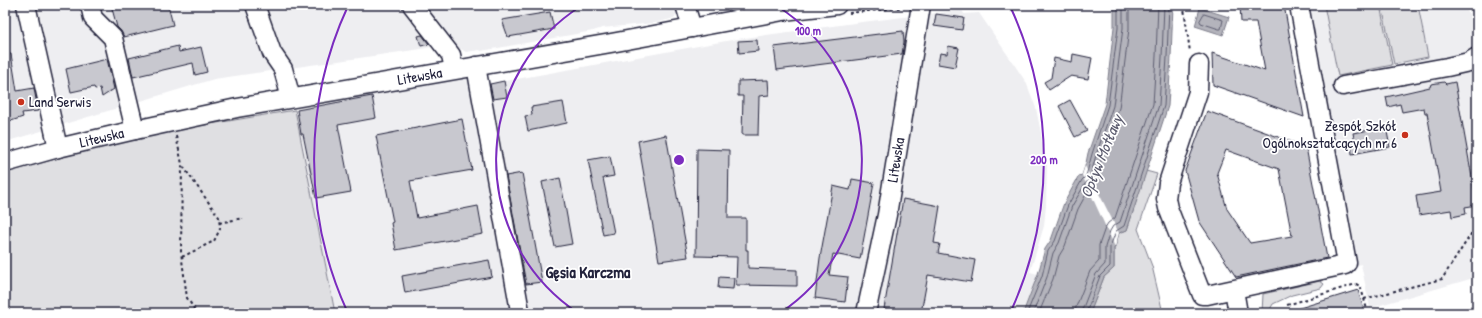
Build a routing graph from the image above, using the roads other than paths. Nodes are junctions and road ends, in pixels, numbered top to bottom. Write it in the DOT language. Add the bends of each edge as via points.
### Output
graph roads {
  1 [pos="26,5"];
  2 [pos="90,5"];
  3 [pos="255,5"];
  4 [pos="412,5"];
  5 [pos="685,5"];
  6 [pos="837,5"];
  7 [pos="921,5"];
  8 [pos="1299,5"];
  9 [pos="692,28"];
  10 [pos="1476,59"];
  11 [pos="1199,64"];
  12 [pos="476,66"];
  13 [pos="454,69"];
  14 [pos="1343,86"];
  15 [pos="291,98"];
  16 [pos="134,130"];
  17 [pos="58,148"];
  18 [pos="5,163"];
  19 [pos="1234,290"];
  20 [pos="520,311"];
  21 [pos="866,313"];
  22 [pos="1238,313"];
  1 -- 17 [label="street"];
  2 -- 16 [label="street" via="93,18 112,38"];
  3 -- 15 [label="street" via="272,53 283,69"];
  4 -- 13 [label="street" via="451,55"];
  5 -- 9 [label="street"];
  6 -- 9 [label="street, Litewska" via="783,11"];
  7 -- 21 [label="street, Litewska" via="887,215"];
  8 -- 19 [label="street" via="1347,263 1342,267"];
  9 -- 12 [label="street, Litewska"];
  10 -- 14 [label="street"];
  11 -- 19 [label="street" via="1198,92 1168,184 1166,199 1202,296"];
  12 -- 13 [label="street, Litewska"];
  12 -- 20 [label="street"];
  13 -- 15 [label="street, Litewska"];
  15 -- 16 [label="street, Litewska"];
  16 -- 17 [label="street, Litewska"];
  17 -- 18 [label="street, Litewska"];
  19 -- 22 [label="street"];
}
